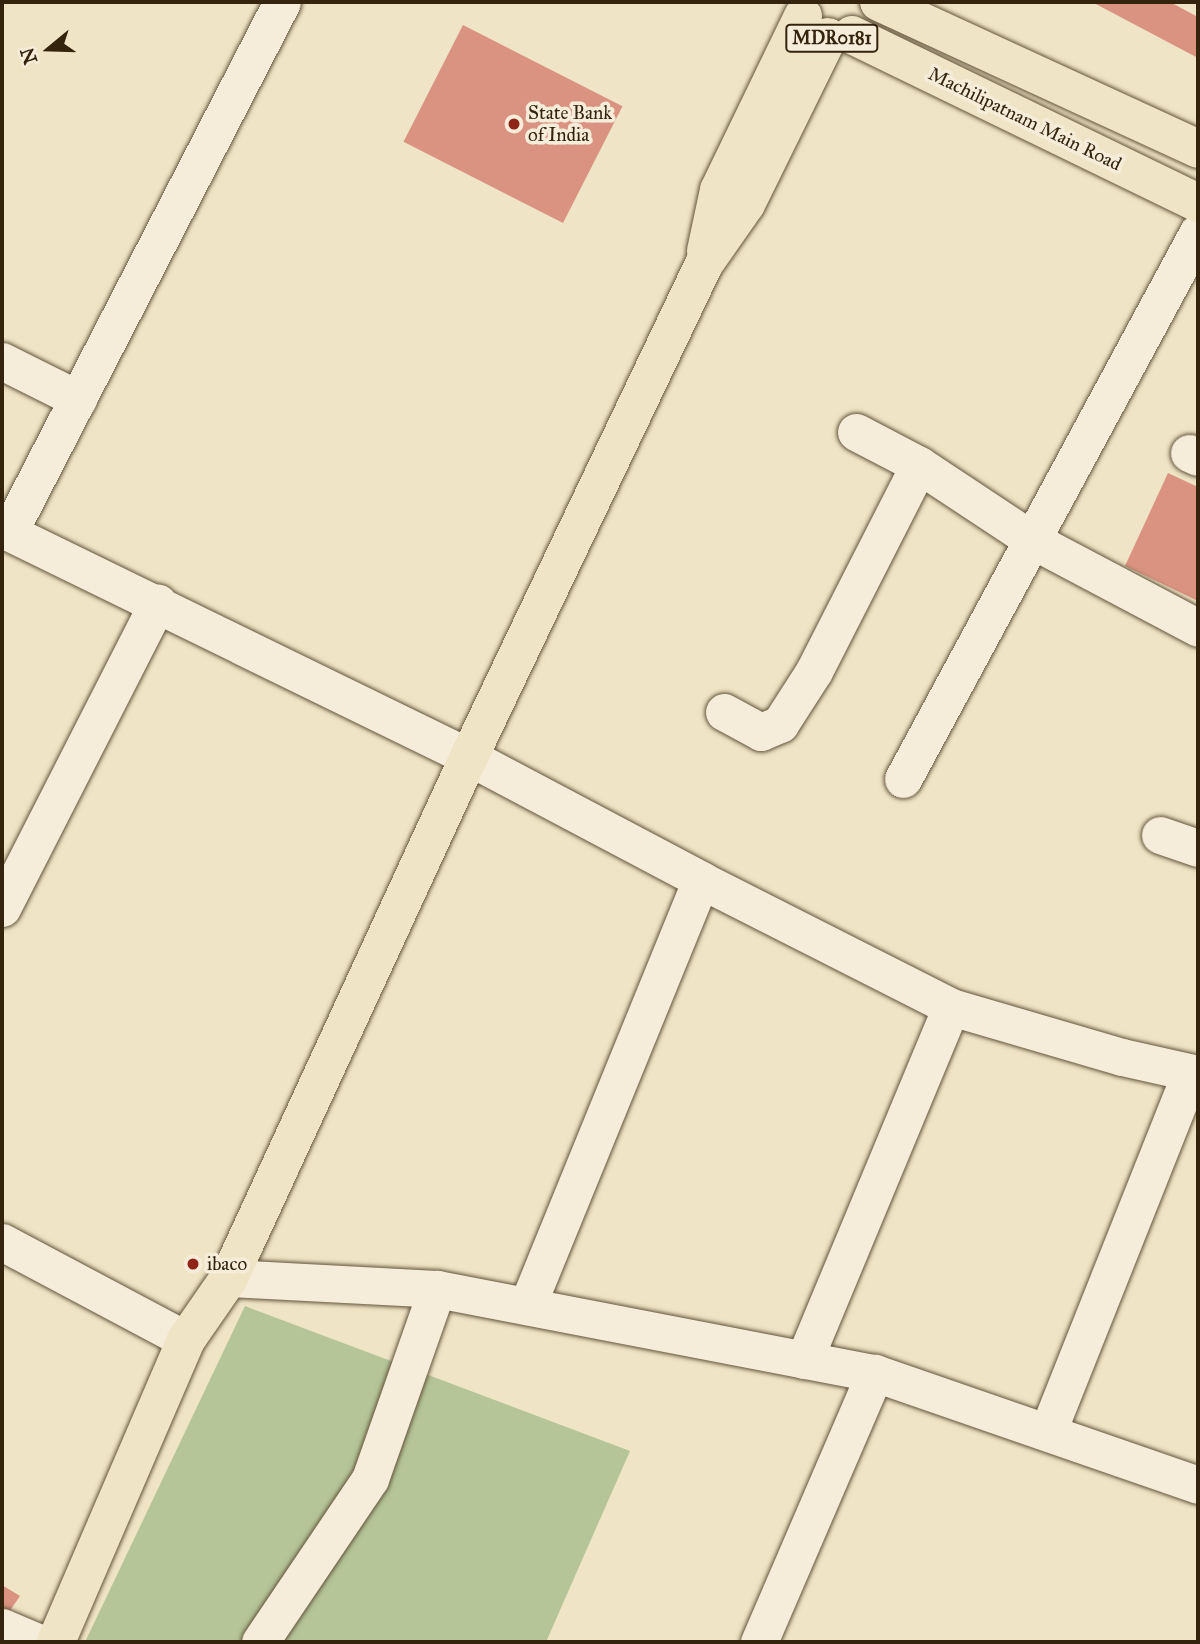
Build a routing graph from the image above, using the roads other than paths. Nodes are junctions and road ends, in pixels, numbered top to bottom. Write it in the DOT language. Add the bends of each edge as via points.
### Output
graph roads {
  1 [pos="282,2"];
  2 [pos="877,2"];
  3 [pos="811,17"];
  4 [pos="1198,149"];
  5 [pos="1198,203"];
  6 [pos="1198,232"];
  7 [pos="2,361"];
  8 [pos="78,399"];
  9 [pos="856,432"];
  10 [pos="919,465"];
  11 [pos="5,530"];
  12 [pos="1034,541"];
  13 [pos="158,602"];
  14 [pos="1198,628"];
  15 [pos="724,712"];
  16 [pos="469,757"];
  17 [pos="903,779"];
  18 [pos="1160,835"];
  19 [pos="1198,848"];
  20 [pos="701,880"];
  21 [pos="2,908"];
  22 [pos="951,1007"];
  23 [pos="1194,1074"];
  24 [pos="2,1242"];
  25 [pos="229,1278"];
  26 [pos="436,1289"];
  27 [pos="527,1306"];
  28 [pos="186,1340"];
  29 [pos="804,1360"];
  30 [pos="875,1373"];
  31 [pos="1048,1431"];
  32 [pos="1198,1485"];
  33 [pos="2,1627"];
  34 [pos="37,1642"];
  35 [pos="56,1642"];
  36 [pos="260,1642"];
  37 [pos="759,1642"];
  1 -- 8 [label="street"];
  2 -- 3 [label="main road, MDR0181" via="869,21"];
  2 -- 4 [label="main road"];
  3 -- 5 [label="main road, Machilipatnam Main Road"];
  3 -- 16 [label="main road, MDR0181" via="746,204 704,264"];
  6 -- 12 [label="street"];
  7 -- 8 [label="street"];
  8 -- 11 [label="street"];
  9 -- 10 [label="street"];
  10 -- 12 [label="street"];
  10 -- 15 [label="street" via="814,671 780,724 761,733"];
  11 -- 13 [label="street"];
  12 -- 14 [label="street"];
  12 -- 17 [label="street"];
  13 -- 16 [label="street"];
  13 -- 21 [label="street"];
  16 -- 20 [label="street"];
  16 -- 25 [label="main road, MDR0181"];
  18 -- 19 [label="street"];
  20 -- 22 [label="street"];
  20 -- 27 [label="street"];
  22 -- 23 [label="street"];
  22 -- 29 [label="street"];
  23 -- 31 [label="street"];
  24 -- 28 [label="street"];
  25 -- 26 [label="street"];
  25 -- 28 [label="main road, MDR0181"];
  26 -- 27 [label="street"];
  26 -- 36 [label="street" via="370,1479"];
  27 -- 29 [label="street"];
  28 -- 35 [label="main road, MDR0181"];
  29 -- 30 [label="street"];
  30 -- 31 [label="street"];
  30 -- 37 [label="street"];
  31 -- 32 [label="street"];
  33 -- 34 [label="street"];
}
